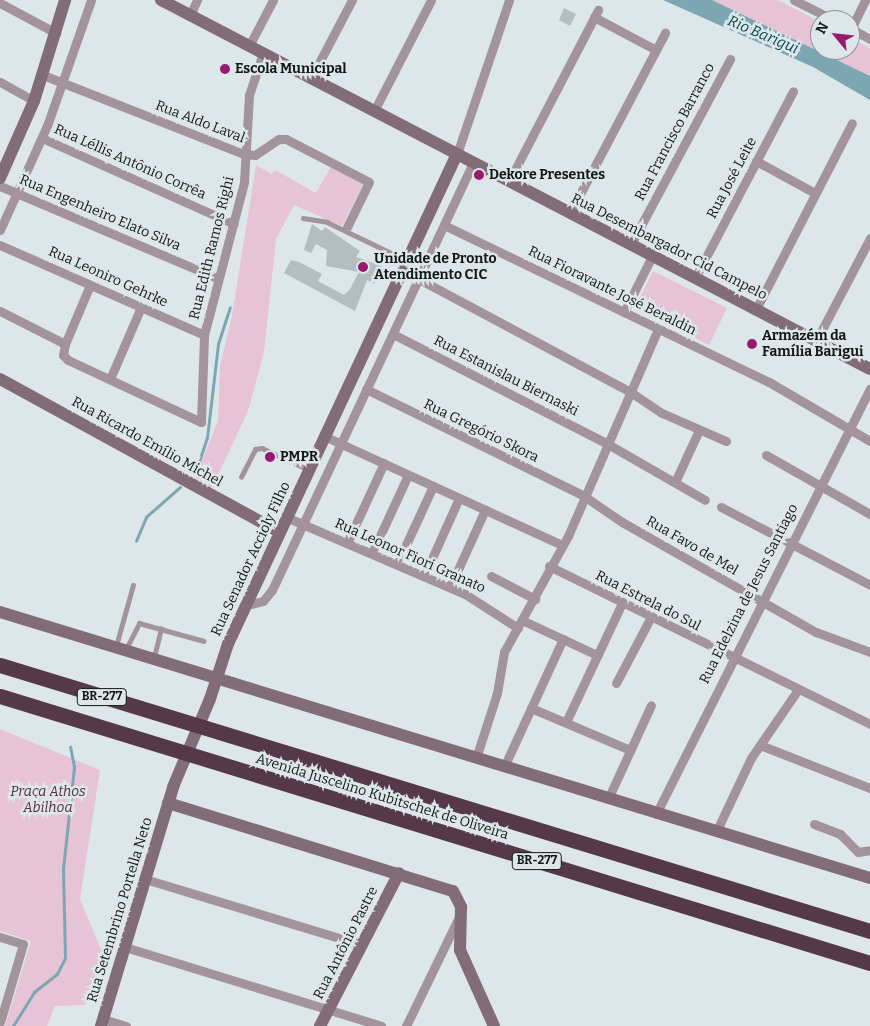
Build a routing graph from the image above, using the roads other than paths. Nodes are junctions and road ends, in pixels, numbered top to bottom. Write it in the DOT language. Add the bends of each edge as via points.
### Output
graph roads {
  1 [pos="65,0"];
  2 [pos="91,0"];
  3 [pos="161,0"];
  4 [pos="197,0"];
  5 [pos="273,0"];
  6 [pos="352,0"];
  7 [pos="430,0"];
  8 [pos="508,0"];
  9 [pos="794,0"];
  10 [pos="0,3"];
  11 [pos="814,10"];
  12 [pos="190,15"];
  13 [pos="665,32"];
  14 [pos="56,33"];
  15 [pos="249,46"];
  16 [pos="656,50"];
  17 [pos="262,53"];
  18 [pos="730,59"];
  19 [pos="43,75"];
  20 [pos="311,78"];
  21 [pos="0,82"];
  22 [pos="63,82"];
  23 [pos="793,90"];
  24 [pos="34,101"];
  25 [pos="374,111"];
  26 [pos="852,123"];
  27 [pos="42,138"];
  28 [pos="244,154"];
  29 [pos="457,154"];
  30 [pos="756,161"];
  31 [pos="3,162"];
  32 [pos="473,162"];
  33 [pos="0,178"];
  34 [pos="509,181"];
  35 [pos="0,186"];
  36 [pos="17,193"];
  37 [pos="816,193"];
  38 [pos="570,213"];
  39 [pos="303,218"];
  40 [pos="234,224"];
  41 [pos="444,225"];
  42 [pos="347,227"];
  43 [pos="0,230"];
  44 [pos="870,238"];
  45 [pos="631,244"];
  46 [pos="0,245"];
  47 [pos="652,256"];
  48 [pos="405,265"];
  49 [pos="218,278"];
  50 [pos="695,278"];
  51 [pos="418,279"];
  52 [pos="90,285"];
  53 [pos="141,307"];
  54 [pos="756,309"];
  55 [pos="0,311"];
  56 [pos="624,312"];
  57 [pos="658,329"];
  58 [pos="392,334"];
  59 [pos="204,335"];
  60 [pos="816,341"];
  61 [pos="65,344"];
  62 [pos="870,369"];
  63 [pos="0,379"];
  64 [pos="110,379"];
  65 [pos="870,389"];
  66 [pos="366,390"];
  67 [pos="629,391"];
  68 [pos="849,429"];
  69 [pos="699,430"];
  70 [pos="324,436"];
  71 [pos="726,441"];
  72 [pos="870,441"];
  73 [pos="606,442"];
  74 [pos="341,444"];
  75 [pos="766,455"];
  76 [pos="384,464"];
  77 [pos="308,470"];
  78 [pos="408,475"];
  79 [pos="241,477"];
  80 [pos="674,482"];
  81 [pos="820,485"];
  82 [pos="433,486"];
  83 [pos="584,496"];
  84 [pos="459,498"];
  85 [pos="705,500"];
  86 [pos="721,506"];
  87 [pos="485,510"];
  88 [pos="870,514"];
  89 [pos="286,517"];
  90 [pos="302,524"];
  91 [pos="279,532"];
  92 [pos="347,543"];
  93 [pos="791,543"];
  94 [pos="562,545"];
  95 [pos="372,554"];
  96 [pos="397,564"];
  97 [pos="549,566"];
  98 [pos="424,576"];
  99 [pos="491,576"];
  100 [pos="132,585"];
  101 [pos="870,585"];
  102 [pos="450,587"];
  103 [pos="535,599"];
  104 [pos="761,601"];
  105 [pos="622,603"];
  106 [pos="244,606"];
  107 [pos="0,612"];
  108 [pos="650,617"];
  109 [pos="521,624"];
  110 [pos="162,628"];
  111 [pos="563,639"];
  112 [pos="204,641"];
  113 [pos="120,649"];
  114 [pos="870,652"];
  115 [pos="597,655"];
  116 [pos="732,658"];
  117 [pos="153,659"];
  118 [pos="0,666"];
  119 [pos="215,677"];
  120 [pos="616,683"];
  121 [pos="797,691"];
  122 [pos="0,696"];
  123 [pos="651,705"];
  124 [pos="531,708"];
  125 [pos="566,722"];
  126 [pos="870,724"];
  127 [pos="760,745"];
  128 [pos="630,750"];
  129 [pos="476,758"];
  130 [pos="504,767"];
  131 [pos="870,788"];
  132 [pos="608,799"];
  133 [pos="168,803"];
  134 [pos="656,814"];
  135 [pos="814,824"];
  136 [pos="716,832"];
  137 [pos="870,850"];
  138 [pos="399,873"];
  139 [pos="870,878"];
  140 [pos="145,879"];
  141 [pos="460,914"];
  142 [pos="870,931"];
  143 [pos="0,937"];
  144 [pos="362,945"];
  145 [pos="125,947"];
  146 [pos="870,962"];
  147 [pos="328,1010"];
  148 [pos="0,1022"];
  149 [pos="102,1023"];
  150 [pos="126,1026"];
  151 [pos="320,1026"];
  152 [pos="381,1026"];
  153 [pos="406,1026"];
  154 [pos="494,1026"];
  1 -- 14 [label="street"];
  2 -- 22 [label="street"];
  3 -- 12 [label="street, Rua Desembargador Cid Campelo"];
  4 -- 12 [label="street"];
  5 -- 15 [label="street"];
  6 -- 20 [label="street"];
  7 -- 25 [label="street"];
  8 -- 29 [label="street, Rua Senador Accioly Filho"];
  9 -- 11 [label="street"];
  10 -- 14 [label="street"];
  12 -- 15 [label="street, Rua Desembargador Cid Campelo"];
  13 -- 16 [label="street"];
  14 -- 19 [label="street"];
  15 -- 17 [label="street, Rua Desembargador Cid Campelo"];
  16 -- 34 [label="street" via="596,13"];
  16 -- 38 [label="street"];
  17 -- 20 [label="street, Rua Desembargador Cid Campelo"];
  17 -- 28 [label="street, Rua Edith Ramos Righi" via="249,95"];
  18 -- 45 [label="street, Rua Francisco Barranco"];
  19 -- 22 [label="street, Rua Aldo Laval"];
  19 -- 24 [label="street"];
  20 -- 25 [label="street, Rua Desembargador Cid Campelo"];
  21 -- 24 [label="street"];
  22 -- 27 [label="street"];
  22 -- 28 [label="street, Rua Aldo Laval"];
  23 -- 30 [label="street, Rua José Leite"];
  24 -- 31 [label="street"];
  25 -- 29 [label="street, Rua Desembargador Cid Campelo"];
  26 -- 37 [label="street"];
  27 -- 36 [label="street"];
  27 -- 40 [label="street, Rua Léllis Antônio Corrêa"];
  28 -- 40 [label="street, Rua Edith Ramos Righi" via="244,182"];
  28 -- 42 [label="street, Rua Aldo Laval" via="260,153 282,138 369,182"];
  29 -- 32 [label="street, Rua Desembargador Cid Campelo"];
  29 -- 48 [label="street, Rua Senador Accioly Filho"];
  30 -- 37 [label="street"];
  30 -- 50 [label="street, Rua José Leite"];
  31 -- 33 [label="street"];
  32 -- 34 [label="street, Rua Desembargador Cid Campelo"];
  32 -- 41 [label="street"];
  34 -- 38 [label="street, Rua Desembargador Cid Campelo"];
  35 -- 36 [label="street, Rua Engenheiro Elato Silva"];
  36 -- 43 [label="street"];
  36 -- 49 [label="street, Rua Engenheiro Elato Silva"];
  37 -- 54 [label="street"];
  38 -- 45 [label="street, Rua Desembargador Cid Campelo"];
  39 -- 48 [label="lane" via="327,222"];
  40 -- 49 [label="street, Rua Edith Ramos Righi"];
  41 -- 51 [label="street"];
  41 -- 56 [label="street, Rua Fioravante José Beraldin"];
  44 -- 60 [label="street"];
  45 -- 47 [label="street, Rua Desembargador Cid Campelo"];
  46 -- 52 [label="street, Rua Leoniro Gehrke"];
  47 -- 50 [label="street, Rua Desembargador Cid Campelo"];
  47 -- 56 [label="street"];
  48 -- 51 [label="street"];
  48 -- 70 [label="street, Rua Senador Accioly Filho"];
  49 -- 59 [label="street, Rua Edith Ramos Righi"];
  50 -- 54 [label="street, Rua Desembargador Cid Campelo"];
  51 -- 58 [label="street"];
  51 -- 67 [label="street"];
  52 -- 53 [label="street, Rua Leoniro Gehrke"];
  52 -- 61 [label="street"];
  53 -- 59 [label="street, Rua Leoniro Gehrke"];
  53 -- 64 [label="street"];
  54 -- 60 [label="street, Rua Desembargador Cid Campelo"];
  55 -- 61 [label="street"];
  56 -- 57 [label="street, Rua Fioravante José Beraldin"];
  57 -- 67 [label="street"];
  57 -- 68 [label="street, Rua Fioravante José Beraldin" via="769,382"];
  58 -- 66 [label="street"];
  58 -- 73 [label="street, Rua Estanislau Biernaski"];
  59 -- 64 [label="street, Rua Edith Ramos Righi" via="201,422"];
  60 -- 62 [label="street, Rua Desembargador Cid Campelo"];
  61 -- 64 [label="street" via="66,358"];
  63 -- 91 [label="street, Rua Ricardo Emílio Michel"];
  65 -- 68 [label="street, Rua Edelzina de Jesus Santiago"];
  66 -- 74 [label="street"];
  66 -- 83 [label="street, Rua Gregório Skora"];
  67 -- 69 [label="street" via="662,413"];
  67 -- 73 [label="street"];
  68 -- 72 [label="street, Rua Fioravante José Beraldin"];
  68 -- 81 [label="street, Rua Edelzina de Jesus Santiago"];
  69 -- 71 [label="street"];
  69 -- 80 [label="street"];
  70 -- 74 [label="street"];
  70 -- 77 [label="street, Rua Senador Accioly Filho"];
  73 -- 80 [label="street, Rua Estanislau Biernaski"];
  73 -- 83 [label="street"];
  74 -- 76 [label="street"];
  74 -- 90 [label="street"];
  75 -- 81 [label="street"];
  76 -- 78 [label="street"];
  76 -- 92 [label="street"];
  77 -- 79 [label="lane" via="262,448 255,449"];
  77 -- 89 [label="street, Rua Senador Accioly Filho"];
  78 -- 82 [label="street"];
  78 -- 95 [label="street"];
  80 -- 85 [label="street, Rua Estanislau Biernaski"];
  81 -- 88 [label="street"];
  81 -- 93 [label="street, Rua Edelzina de Jesus Santiago"];
  82 -- 84 [label="street"];
  82 -- 96 [label="street"];
  83 -- 94 [label="street"];
  83 -- 104 [label="street, Rua Favo de Mel"];
  84 -- 87 [label="street"];
  84 -- 98 [label="street"];
  86 -- 93 [label="street"];
  87 -- 94 [label="street"];
  87 -- 102 [label="street"];
  89 -- 90 [label="street, Rua Leonor Fiori Granato"];
  89 -- 91 [label="street, Rua Senador Accioly Filho"];
  90 -- 92 [label="street, Rua Leonor Fiori Granato"];
  90 -- 106 [label="street" via="268,596"];
  91 -- 106 [label="street, Rua Senador Accioly Filho"];
  92 -- 95 [label="street, Rua Leonor Fiori Granato"];
  93 -- 101 [label="street"];
  93 -- 104 [label="street, Rua Edelzina de Jesus Santiago"];
  94 -- 97 [label="street"];
  95 -- 96 [label="street, Rua Leonor Fiori Granato"];
  96 -- 98 [label="street, Rua Leonor Fiori Granato"];
  97 -- 103 [label="street"];
  97 -- 105 [label="street, Rua Estrela do Sul"];
  98 -- 102 [label="street, Rua Leonor Fiori Granato"];
  99 -- 103 [label="street"];
  100 -- 113 [label="lane"];
  102 -- 109 [label="street, Rua Leonor Fiori Granato"];
  103 -- 109 [label="street"];
  104 -- 114 [label="street, Rua Favo de Mel" via="825,637"];
  104 -- 116 [label="street, Rua Edelzina de Jesus Santiago"];
  105 -- 108 [label="street, Rua Estrela do Sul"];
  105 -- 115 [label="street"];
  106 -- 119 [label="street, Rua Senador Accioly Filho"];
  107 -- 113 [label="street"];
  108 -- 116 [label="street, Rua Estrela do Sul"];
  108 -- 120 [label="street"];
  109 -- 111 [label="street, Rua Leonor Fiori Granato"];
  109 -- 129 [label="street" via="502,658 498,689"];
  110 -- 112 [label="lane"];
  110 -- 113 [label="lane" via="139,624"];
  110 -- 117 [label="lane"];
  111 -- 115 [label="street, Rua Leonor Fiori Granato"];
  111 -- 124 [label="street"];
  113 -- 117 [label="street"];
  115 -- 125 [label="street"];
  116 -- 121 [label="street, Rua Estrela do Sul"];
  116 -- 134 [label="street, Rua Edelzina de Jesus Santiago"];
  117 -- 119 [label="street"];
  118 -- 142 [label="highway, Avenida Juscelino Kubitschek de Oliveira / BR-277"];
  119 -- 129 [label="street"];
  119 -- 133 [label="street, Rua Senador Accioly Filho" via="210,699"];
  121 -- 126 [label="street, Rua Estrela do Sul"];
  121 -- 127 [label="street"];
  122 -- 146 [label="highway, Avenida Juscelino Kubitschek de Oliveira / BR-277"];
  123 -- 128 [label="street"];
  124 -- 125 [label="street"];
  124 -- 130 [label="street"];
  125 -- 128 [label="street"];
  127 -- 131 [label="street"];
  127 -- 136 [label="street"];
  128 -- 132 [label="street"];
  129 -- 130 [label="street"];
  130 -- 132 [label="street"];
  132 -- 134 [label="street"];
  133 -- 138 [label="street"];
  133 -- 140 [label="street, Rua Setembrino Portella Neto"];
  134 -- 136 [label="street"];
  135 -- 137 [label="street" via="840,834 858,852"];
  136 -- 139 [label="street"];
  138 -- 141 [label="street" via="453,891"];
  138 -- 144 [label="street, Rua Antônio Pastre"];
  140 -- 144 [label="street"];
  140 -- 145 [label="street, Rua Setembrino Portella Neto"];
  141 -- 153 [label="street"];
  141 -- 154 [label="street" via="460,950"];
  143 -- 148 [label="street" via="23,944"];
  144 -- 147 [label="street, Rua Antônio Pastre"];
  145 -- 147 [label="street"];
  145 -- 149 [label="street, Rua Setembrino Portella Neto"];
  147 -- 151 [label="street, Rua Antônio Pastre"];
  147 -- 152 [label="street"];
  149 -- 150 [label="street"];
}
